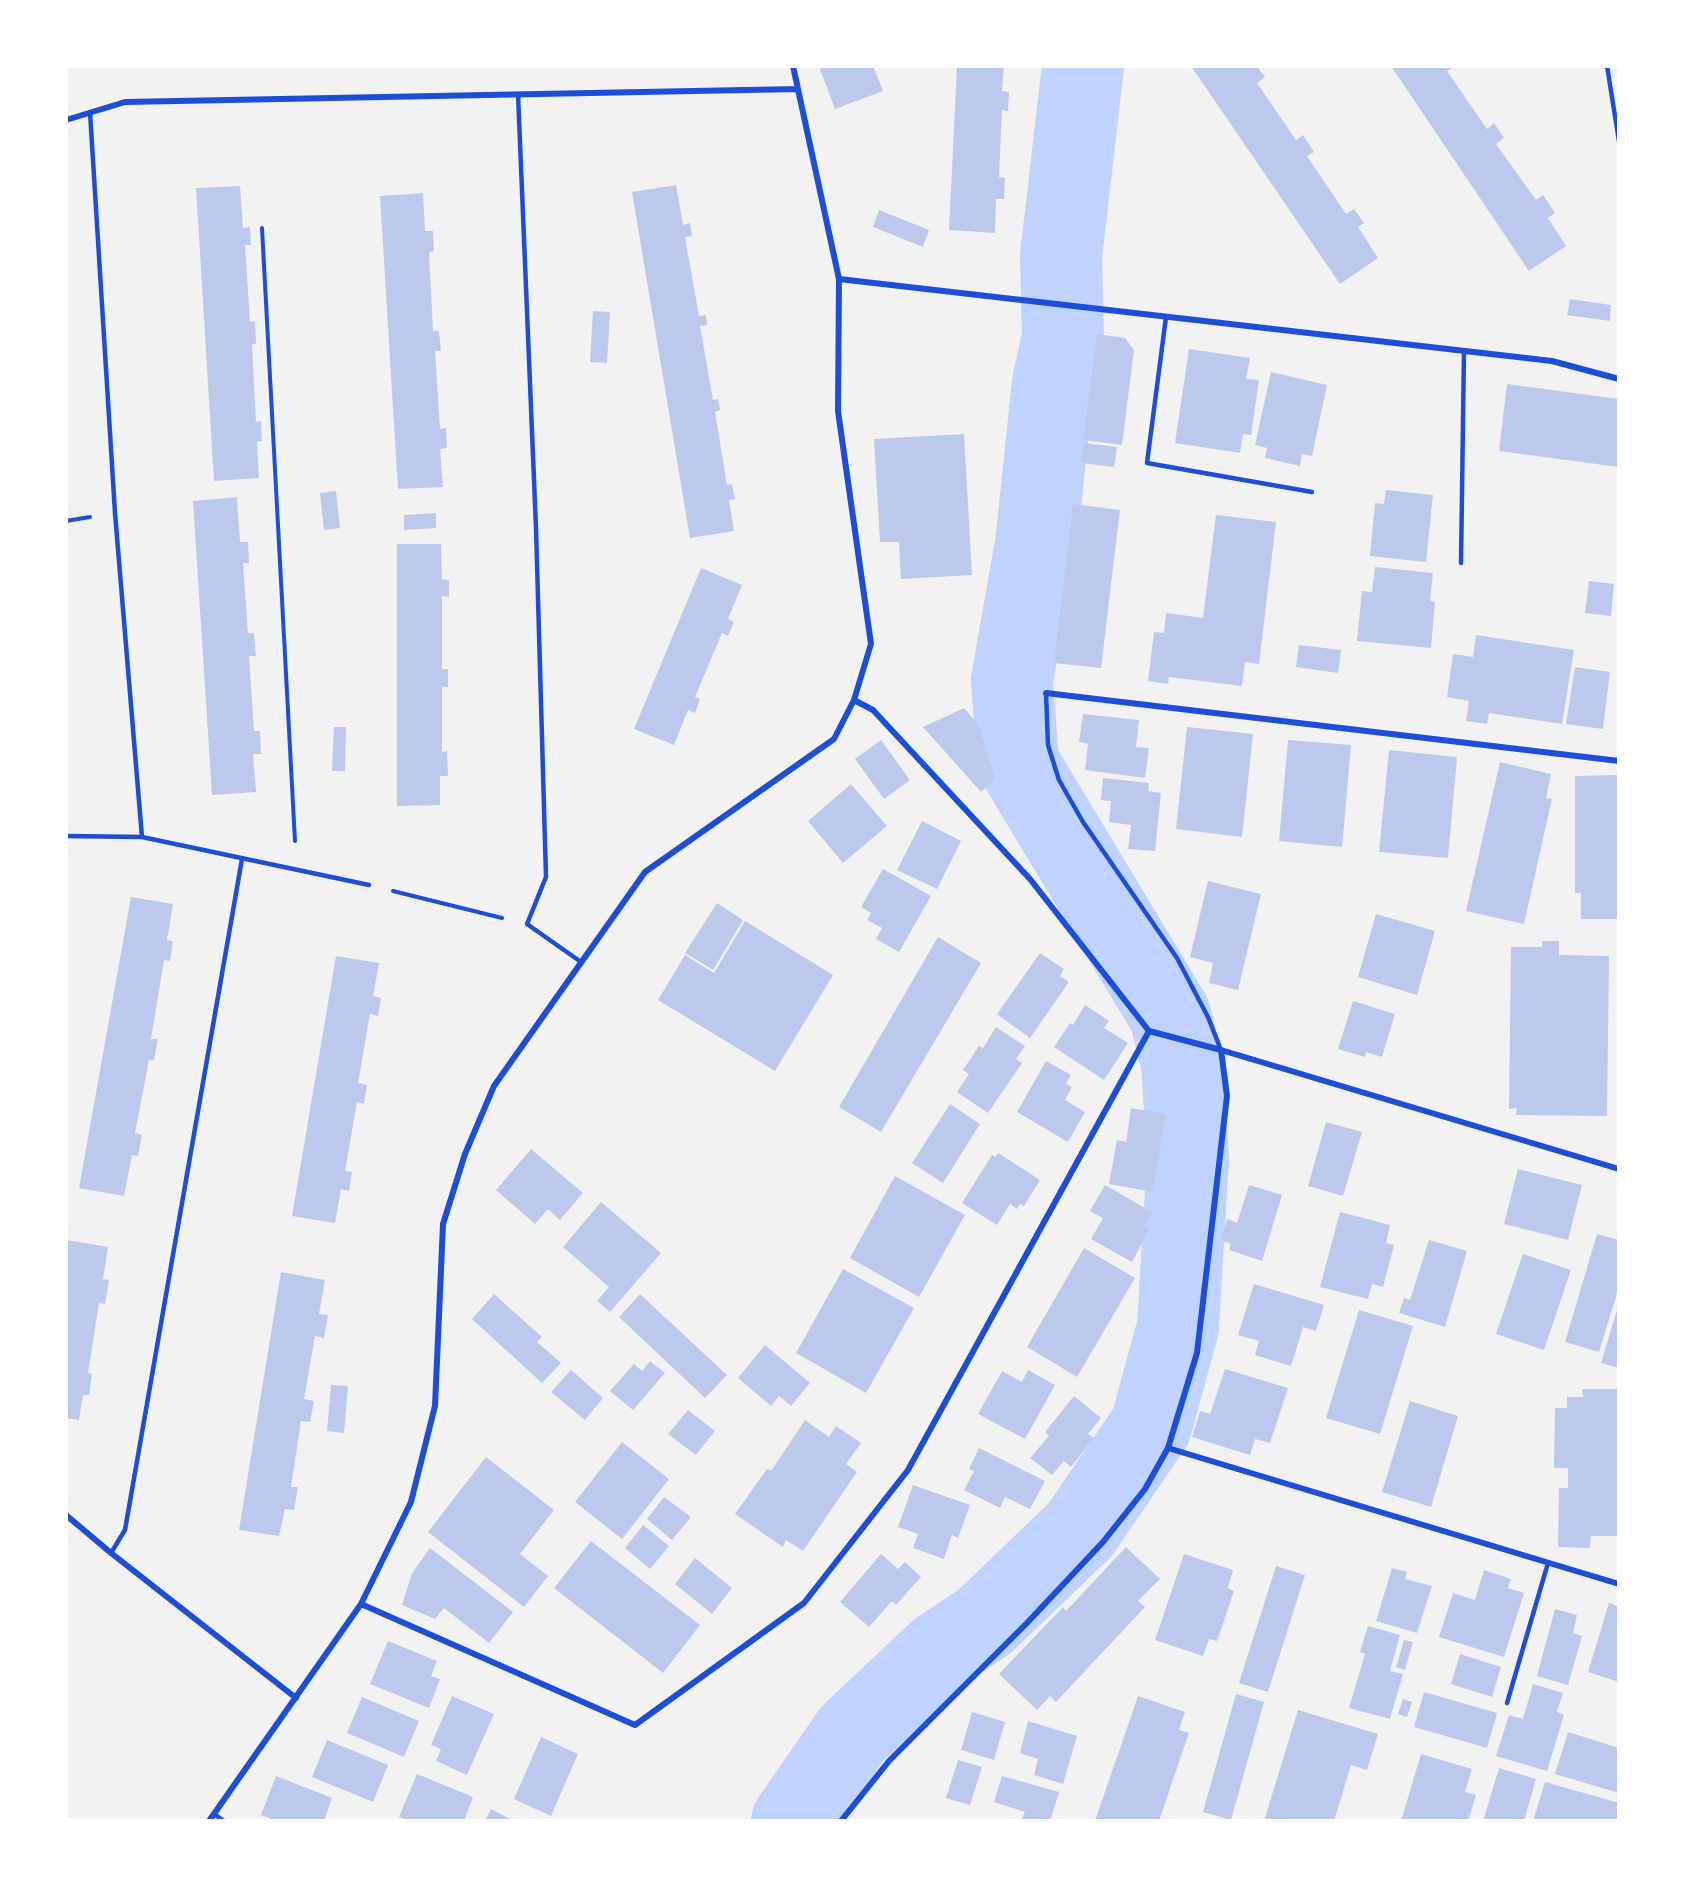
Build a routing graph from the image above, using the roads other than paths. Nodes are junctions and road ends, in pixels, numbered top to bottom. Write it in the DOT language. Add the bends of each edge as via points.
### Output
graph roads {
  1 [pos="793,66"];
  2 [pos="1607,66"];
  3 [pos="797,89"];
  4 [pos="518,94"];
  5 [pos="90,112"];
  6 [pos="66,120"];
  7 [pos="1619,141"];
  8 [pos="839,279"];
  9 [pos="1166,317"];
  10 [pos="1464,351"];
  11 [pos="1619,379"];
  12 [pos="1312,492"];
  13 [pos="1461,562"];
  14 [pos="1046,693"];
  15 [pos="854,700"];
  16 [pos="1619,761"];
  17 [pos="66,836"];
  18 [pos="142,837"];
  19 [pos="242,859"];
  20 [pos="369,885"];
  21 [pos="581,962"];
  22 [pos="1149,1031"];
  23 [pos="1221,1050"];
  24 [pos="1619,1169"];
  25 [pos="1168,1448"];
  26 [pos="66,1515"];
  27 [pos="111,1553"];
  28 [pos="1548,1563"];
  29 [pos="1619,1584"];
  30 [pos="361,1604"];
  31 [pos="296,1698"];
  32 [pos="1507,1703"];
  33 [pos="214,1814"];
  34 [pos="209,1821"];
  35 [pos="224,1821"];
  36 [pos="842,1821"];
  1 -- 3 [label="street"];
  2 -- 7 [label="lane"];
  3 -- 4 [label="street"];
  3 -- 8 [label="street"];
  4 -- 5 [label="street" via="125,102"];
  4 -- 21 [label="lane" via="537,539 546,877 527,924"];
  5 -- 6 [label="street"];
  5 -- 18 [label="lane" via="115,513"];
  8 -- 9 [label="street"];
  8 -- 15 [label="street" via="838,411 871,644"];
  9 -- 10 [label="street"];
  9 -- 12 [label="lane" via="1147,463"];
  10 -- 11 [label="street" via="1552,361"];
  10 -- 13 [label="lane"];
  14 -- 16 [label="street"];
  14 -- 23 [label="lane" via="1048,745 1059,780 1083,822 1177,958"];
  15 -- 21 [label="street" via="834,740 645,872"];
  15 -- 22 [label="street" via="873,710 1030,879"];
  17 -- 18 [label="lane"];
  18 -- 19 [label="lane"];
  19 -- 20 [label="lane"];
  19 -- 27 [label="lane" via="125,1530"];
  21 -- 30 [label="street" via="494,1086 465,1154 443,1224 435,1406 411,1502"];
  22 -- 23 [label="street"];
  22 -- 30 [label="street" via="908,1470 804,1603 635,1725"];
  23 -- 24 [label="street"];
  23 -- 25 [label="street" via="1227,1096 1197,1353"];
  25 -- 28 [label="street"];
  25 -- 36 [label="street" via="1145,1490 1103,1542 889,1761"];
  26 -- 27 [label="street"];
  27 -- 31 [label="street"];
  28 -- 29 [label="street"];
  28 -- 32 [label="lane"];
  30 -- 31 [label="street"];
  31 -- 33 [label="street"];
  33 -- 34 [label="street"];
  33 -- 35 [label="lane"];
}
